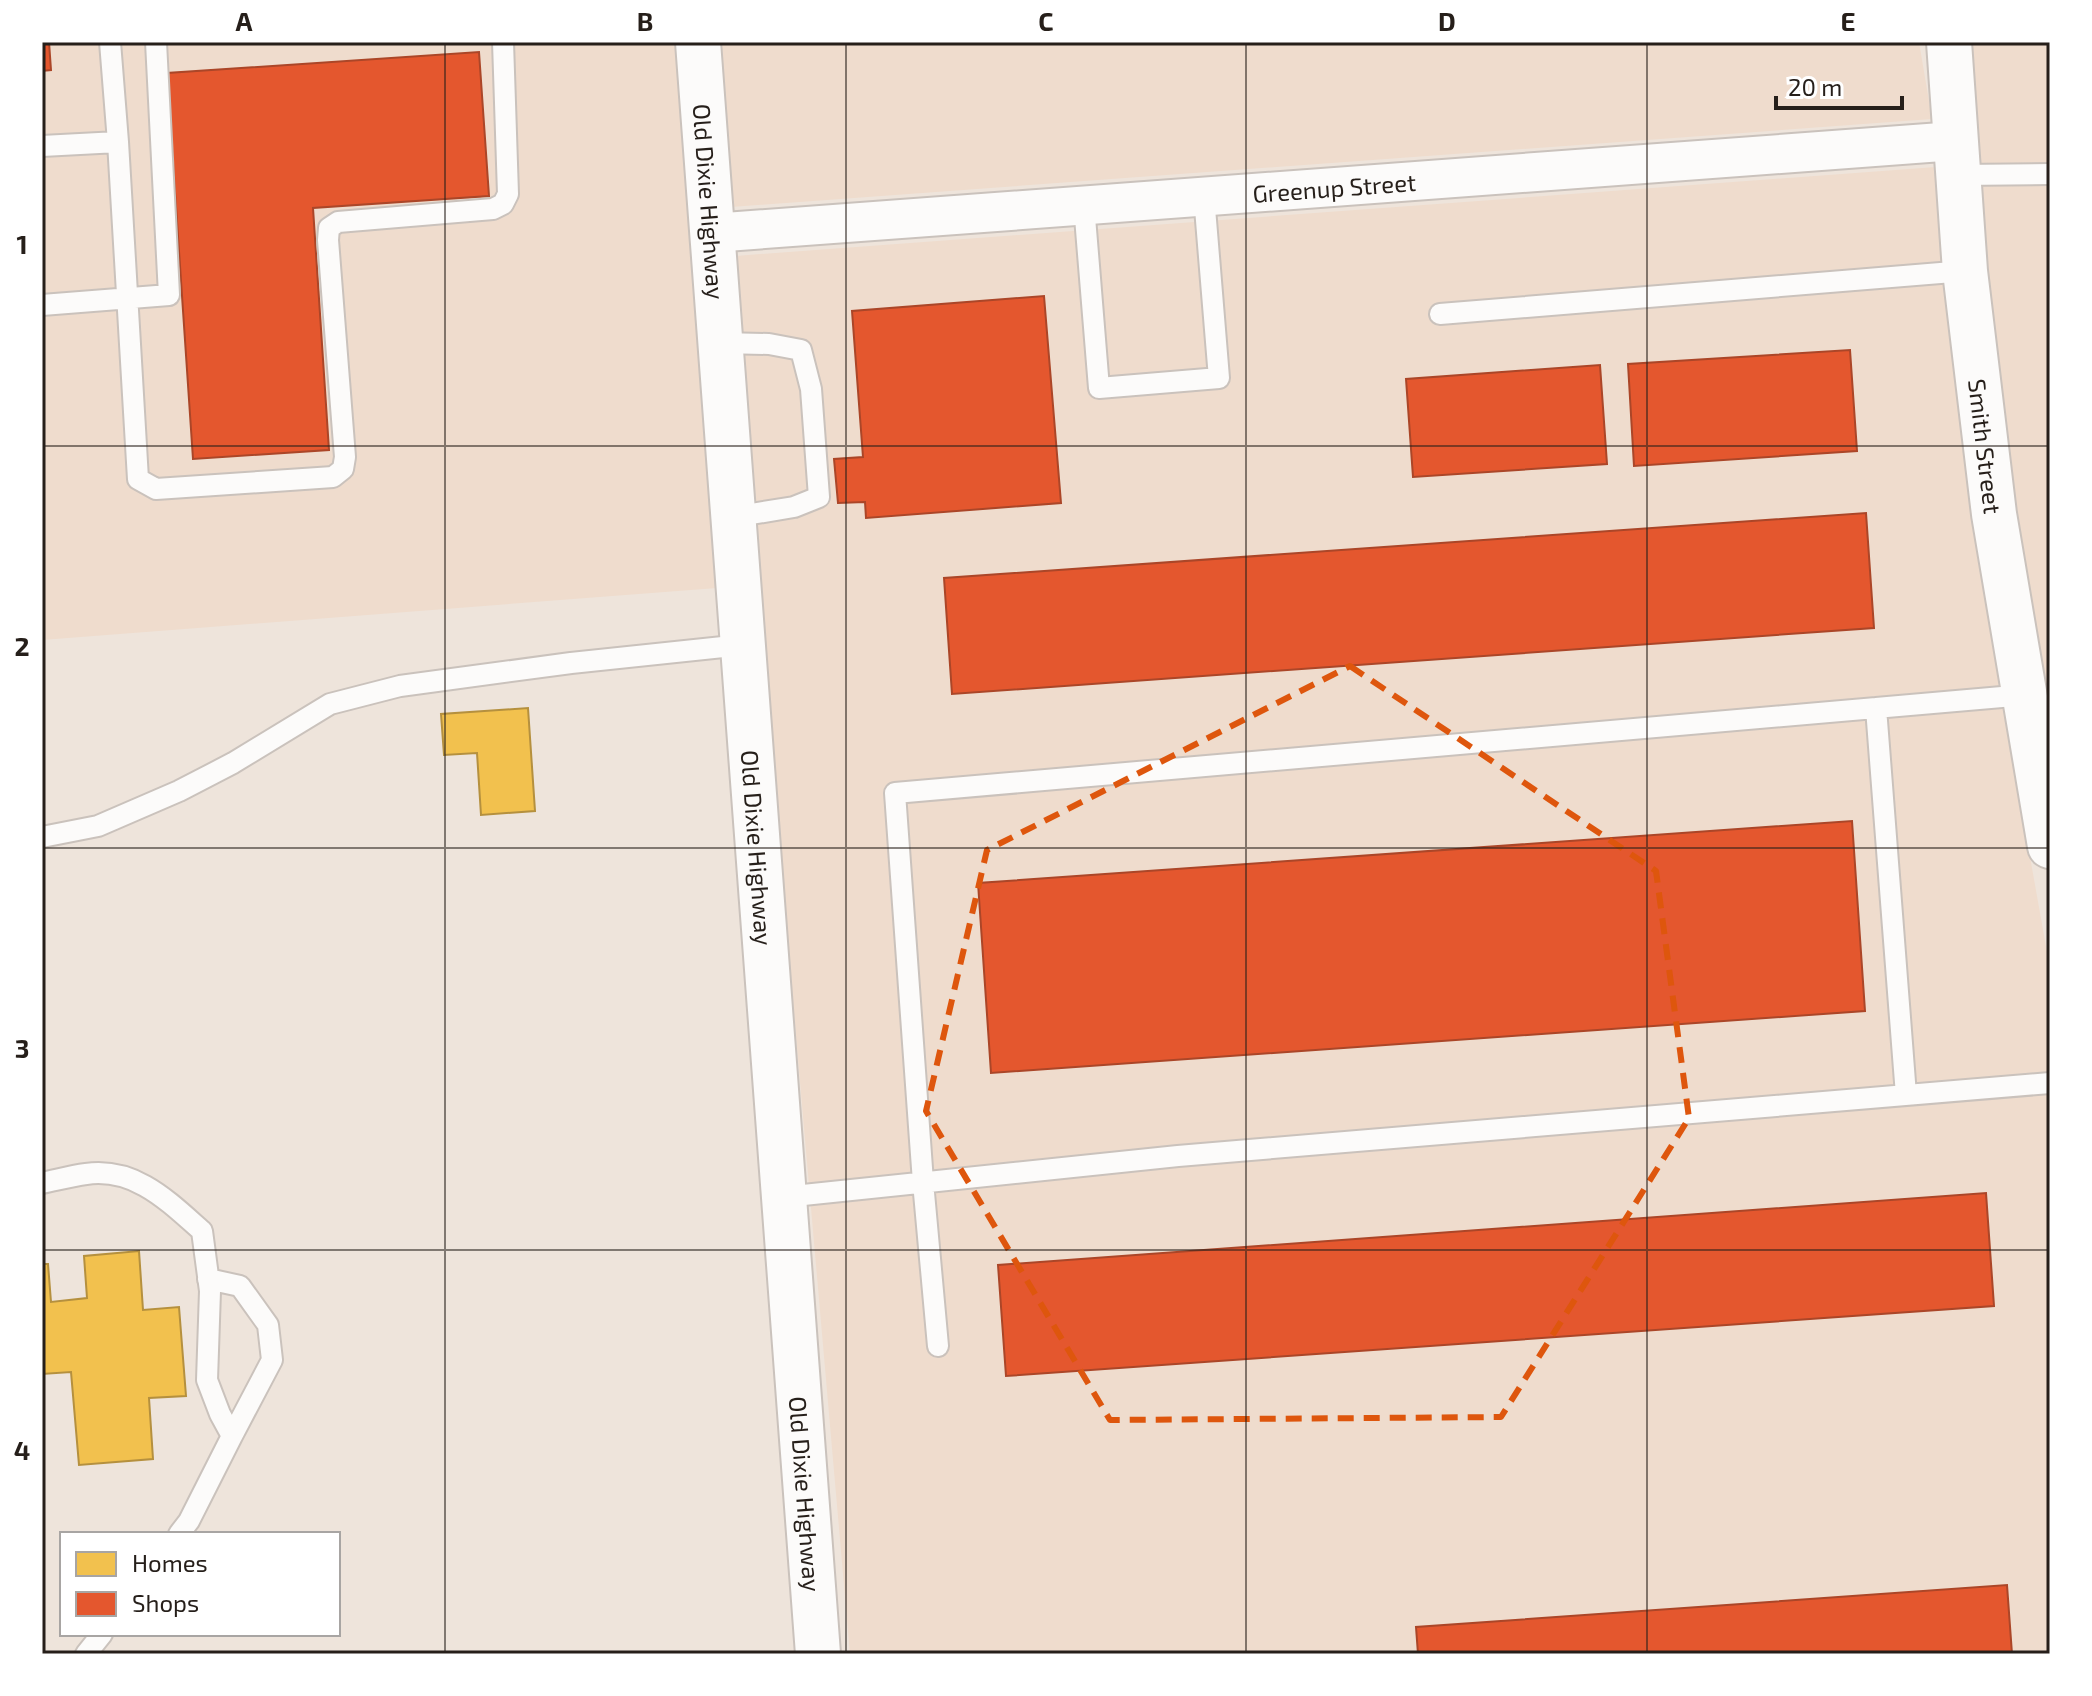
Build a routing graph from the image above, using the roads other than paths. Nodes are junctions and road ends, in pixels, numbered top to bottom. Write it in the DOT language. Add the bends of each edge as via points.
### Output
graph roads {
  1 [pos="110,42"];
  2 [pos="156,42"];
  3 [pos="503,42"];
  4 [pos="698,42"];
  5 [pos="1949,42"];
  6 [pos="118,142"];
  7 [pos="42,146"];
  8 [pos="1956,158"];
  9 [pos="2050,174"];
  10 [pos="1204,196"];
  11 [pos="1084,205"];
  12 [pos="712,233"];
  13 [pos="1965,271"];
  14 [pos="127,298"];
  15 [pos="42,305"];
  16 [pos="1440,314"];
  17 [pos="720,343"];
  18 [pos="733,517"];
  19 [pos="742,645"];
  20 [pos="2025,695"];
  21 [pos="1876,708"];
  22 [pos="42,837"];
  23 [pos="2050,846"];
  24 [pos="2050,1083"];
  25 [pos="1906,1095"];
  26 [pos="923,1182"];
  27 [pos="42,1183"];
  28 [pos="784,1197"];
  29 [pos="208,1279"];
  30 [pos="938,1346"];
  31 [pos="232,1436"];
  32 [pos="181,1532"];
  33 [pos="100,1636"];
  34 [pos="86,1654"];
  35 [pos="818,1654"];
  1 -- 6 [label="lane"];
  2 -- 14 [label="lane" via="169,295"];
  3 -- 14 [label="lane" via="508,194 503,204 338,222 329,228 345,457 343,469 333,477 156,489 138,479"];
  4 -- 12 [label="street, Old Dixie Highway"];
  5 -- 8 [label="street, Smith Street"];
  6 -- 7 [label="lane"];
  6 -- 14 [label="lane"];
  8 -- 9 [label="lane"];
  8 -- 10 [label="street, Greenup Street"];
  8 -- 13 [label="street, Smith Street"];
  10 -- 11 [label="street, Greenup Street"];
  10 -- 11 [label="lane" via="1219,378 1099,388"];
  11 -- 12 [label="street, Greenup Street"];
  12 -- 17 [label="street, Old Dixie Highway"];
  13 -- 16 [label="lane"];
  13 -- 20 [label="street, Smith Street" via="1994,514"];
  14 -- 15 [label="lane"];
  17 -- 18 [label="street, Old Dixie Highway"];
  17 -- 18 [label="lane" via="801,350 811,389 819,497 794,507"];
  18 -- 19 [label="street, Old Dixie Highway"];
  19 -- 22 [label="lane" via="400,686 330,704 179,791 98,826"];
  19 -- 28 [label="street, Old Dixie Highway"];
  20 -- 21 [label="lane"];
  20 -- 23 [label="street, Smith Street"];
  21 -- 25 [label="lane"];
  21 -- 26 [label="lane" via="895,793"];
  24 -- 25 [label="lane"];
  25 -- 26 [label="lane"];
  26 -- 28 [label="lane"];
  26 -- 30 [label="lane"];
  27 -- 29 [label="lane" via="90,1173 129,1177 202,1231"];
  28 -- 35 [label="street, Old Dixie Highway"];
  29 -- 31 [label="lane" via="207,1380"];
  29 -- 31 [label="lane" via="240,1286 268,1325 272,1360"];
  31 -- 32 [label="lane"];
  33 -- 34 [label="lane"];
}
